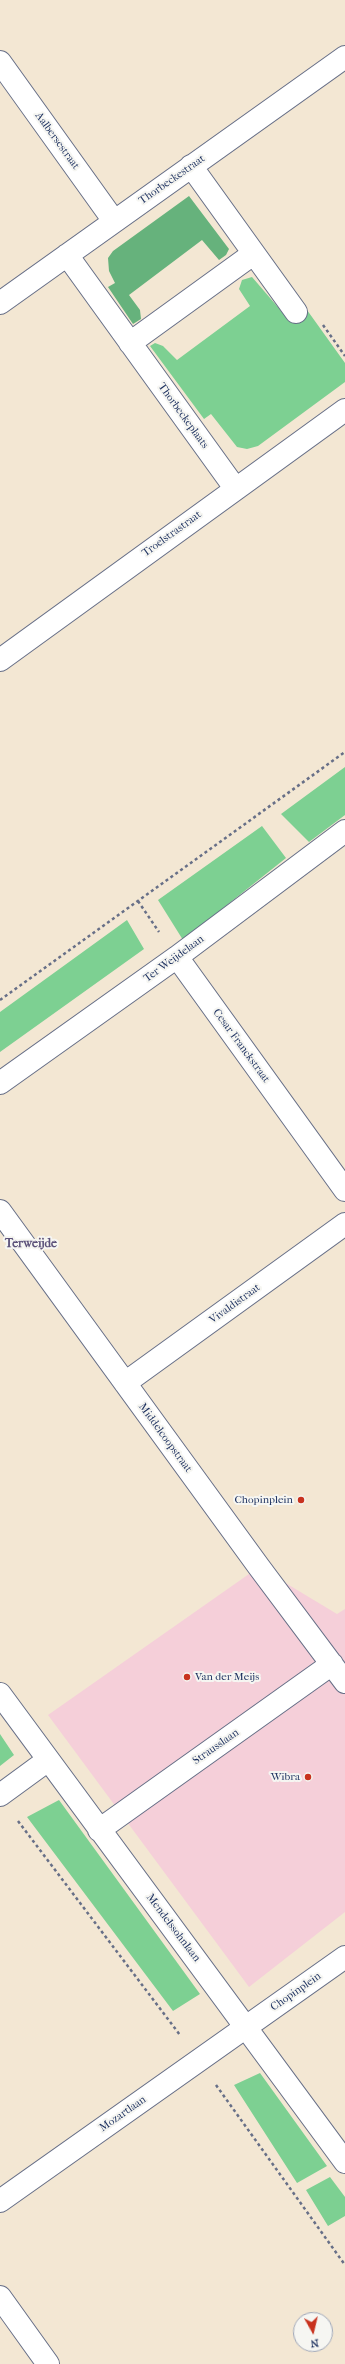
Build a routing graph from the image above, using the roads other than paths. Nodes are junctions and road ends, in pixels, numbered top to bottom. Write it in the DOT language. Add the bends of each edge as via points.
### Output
graph roads {
  1 [pos="345,57"];
  2 [pos="0,62"];
  3 [pos="191,166"];
  4 [pos="114,221"];
  5 [pos="253,254"];
  6 [pos="67,255"];
  7 [pos="0,303"];
  8 [pos="296,312"];
  9 [pos="130,343"];
  10 [pos="345,410"];
  11 [pos="235,488"];
  12 [pos="2,656"];
  13 [pos="345,831"];
  14 [pos="177,957"];
  15 [pos="0,1083"];
  16 [pos="345,1190"];
  17 [pos="0,1212"];
  18 [pos="345,1224"];
  19 [pos="125,1383"];
  20 [pos="332,1664"];
  21 [pos="345,1682"];
  22 [pos="0,1694"];
  23 [pos="48,1760"];
  24 [pos="0,1795"];
  25 [pos="99,1830"];
  26 [pos="345,1957"];
  27 [pos="247,2027"];
  28 [pos="345,2162"];
  29 [pos="0,2201"];
  30 [pos="0,2297"];
  31 [pos="48,2364"];
  1 -- 3 [label="street, Thorbeckestraat"];
  2 -- 4 [label="street, Aalbersestraat"];
  3 -- 4 [label="street, Thorbeckestraat"];
  3 -- 5 [label="street"];
  4 -- 6 [label="street, Thorbeckestraat"];
  5 -- 8 [label="street"];
  5 -- 9 [label="street"];
  6 -- 7 [label="street, Thorbeckestraat"];
  6 -- 9 [label="street, Thorbeckeplaats"];
  9 -- 11 [label="street, Thorbeckeplaats"];
  10 -- 11 [label="street, Troelstrastraat"];
  11 -- 12 [label="street, Troelstrastraat"];
  13 -- 14 [label="street, Ter Weijdelaan"];
  14 -- 15 [label="street, Ter Weijdelaan"];
  14 -- 16 [label="street, Cesar Franckstraat"];
  17 -- 19 [label="street, Middelcoopstraat"];
  18 -- 19 [label="street, Vivaldistraat"];
  19 -- 20 [label="street, Middelcoopstraat"];
  20 -- 21 [label="street"];
  20 -- 25 [label="street, Strausslaan"];
  22 -- 23 [label="street, Mendelssohnlaan"];
  23 -- 24 [label="street"];
  23 -- 25 [label="street, Mendelssohnlaan"];
  25 -- 27 [label="street, Mendelssohnlaan"];
  26 -- 27 [label="street, Chopinplein"];
  27 -- 28 [label="street, Mendelssohnlaan"];
  27 -- 29 [label="street, Mozartlaan"];
  30 -- 31 [label="street"];
}
